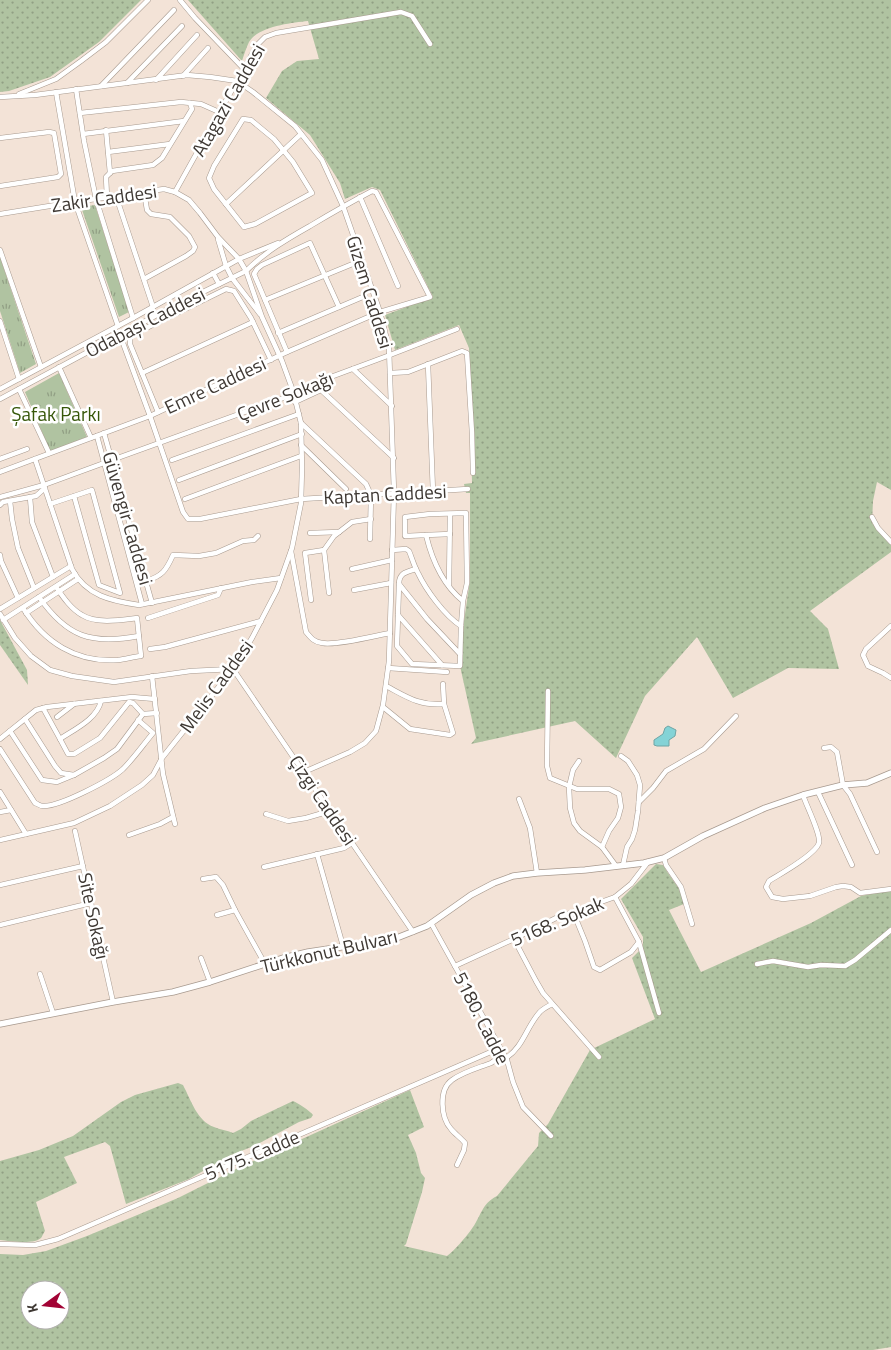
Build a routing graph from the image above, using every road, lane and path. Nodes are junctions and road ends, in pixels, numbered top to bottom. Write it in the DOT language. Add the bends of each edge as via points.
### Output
graph roads {
  1 [pos="148,0"];
  2 [pos="180,0"];
  3 [pos="174,10"];
  4 [pos="182,26"];
  5 [pos="197,35"];
  6 [pos="430,44"];
  7 [pos="208,48"];
  8 [pos="244,69"];
  9 [pos="183,76"];
  10 [pos="156,80"];
  11 [pos="238,81"];
  12 [pos="127,83"];
  13 [pos="101,86"];
  14 [pos="76,89"];
  15 [pos="56,92"];
  16 [pos="14,96"];
  17 [pos="0,98"];
  18 [pos="190,103"];
  19 [pos="219,112"];
  20 [pos="80,113"];
  21 [pos="184,121"];
  22 [pos="106,130"];
  23 [pos="83,134"];
  24 [pos="301,134"];
  25 [pos="0,138"];
  26 [pos="170,144"];
  27 [pos="284,150"];
  28 [pos="108,152"];
  29 [pos="110,173"];
  30 [pos="0,186"];
  31 [pos="144,192"];
  32 [pos="175,192"];
  33 [pos="116,196"];
  34 [pos="107,197"];
  35 [pos="360,197"];
  36 [pos="96,199"];
  37 [pos="75,202"];
  38 [pos="226,204"];
  39 [pos="344,206"];
  40 [pos="0,214"];
  41 [pos="218,237"];
  42 [pos="286,239"];
  43 [pos="0,250"];
  44 [pos="239,258"];
  45 [pos="355,263"];
  46 [pos="226,266"];
  47 [pos="246,271"];
  48 [pos="213,273"];
  49 [pos="325,276"];
  50 [pos="232,278"];
  51 [pos="144,279"];
  52 [pos="219,284"];
  53 [pos="398,286"];
  54 [pos="365,296"];
  55 [pos="265,300"];
  56 [pos="153,307"];
  57 [pos="339,307"];
  58 [pos="380,312"];
  59 [pos="262,317"];
  60 [pos="133,318"];
  61 [pos="0,321"];
  62 [pos="253,322"];
  63 [pos="118,326"];
  64 [pos="1,328"];
  65 [pos="457,329"];
  66 [pos="278,332"];
  67 [pos="120,335"];
  68 [pos="287,352"];
  69 [pos="280,355"];
  70 [pos="390,355"];
  71 [pos="271,360"];
  72 [pos="428,364"];
  73 [pos="41,367"];
  74 [pos="59,367"];
  75 [pos="353,369"];
  76 [pos="142,373"];
  77 [pos="390,373"];
  78 [pos="19,378"];
  79 [pos="0,389"];
  80 [pos="19,389"];
  81 [pos="293,391"];
  82 [pos="0,399"];
  83 [pos="296,402"];
  84 [pos="392,406"];
  85 [pos="158,412"];
  86 [pos="299,414"];
  87 [pos="150,416"];
  88 [pos="301,423"];
  89 [pos="104,433"];
  90 [pos="302,434"];
  91 [pos="97,436"];
  92 [pos="91,438"];
  93 [pos="159,444"];
  94 [pos="301,445"];
  95 [pos="27,449"];
  96 [pos="50,453"];
  97 [pos="301,456"];
  98 [pos="394,458"];
  99 [pos="0,459"];
  100 [pos="35,459"];
  101 [pos="112,460"];
  102 [pos="172,460"];
  103 [pos="104,463"];
  104 [pos="0,470"];
  105 [pos="473,473"];
  106 [pos="179,480"];
  107 [pos="44,487"];
  108 [pos="346,489"];
  109 [pos="468,489"];
  110 [pos="433,492"];
  111 [pos="394,494"];
  112 [pos="371,495"];
  113 [pos="74,496"];
  114 [pos="0,497"];
  115 [pos="30,497"];
  116 [pos="185,499"];
  117 [pos="302,499"];
  118 [pos="10,501"];
  119 [pos="50,504"];
  120 [pos="0,505"];
  121 [pos="450,514"];
  122 [pos="872,517"];
  123 [pos="371,519"];
  124 [pos="339,532"];
  125 [pos="310,533"];
  126 [pos="450,534"];
  127 [pos="426,535"];
  128 [pos="258,536"];
  129 [pos="370,539"];
  130 [pos="891,542"];
  131 [pos="324,550"];
  132 [pos="392,550"];
  133 [pos="291,551"];
  134 [pos="167,554"];
  135 [pos="0,555"];
  136 [pos="173,556"];
  137 [pos="392,560"];
  138 [pos="71,566"];
  139 [pos="352,569"];
  140 [pos="416,569"];
  141 [pos="75,574"];
  142 [pos="52,577"];
  143 [pos="281,578"];
  144 [pos="78,579"];
  145 [pos="146,581"];
  146 [pos="391,583"];
  147 [pos="399,584"];
  148 [pos="56,586"];
  149 [pos="449,586"];
  150 [pos="34,588"];
  151 [pos="221,588"];
  152 [pos="354,590"];
  153 [pos="60,592"];
  154 [pos="329,593"];
  155 [pos="40,597"];
  156 [pos="18,598"];
  157 [pos="311,600"];
  158 [pos="43,602"];
  159 [pos="463,602"];
  160 [pos="152,603"];
  161 [pos="142,604"];
  162 [pos="23,608"];
  163 [pos="0,609"];
  164 [pos="26,613"];
  165 [pos="0,614"];
  166 [pos="398,615"];
  167 [pos="148,618"];
  168 [pos="3,620"];
  169 [pos="261,621"];
  170 [pos="461,626"];
  171 [pos="891,626"];
  172 [pos="390,633"];
  173 [pos="139,636"];
  174 [pos="150,649"];
  175 [pos="460,654"];
  176 [pos="442,665"];
  177 [pos="388,668"];
  178 [pos="233,669"];
  179 [pos="447,672"];
  180 [pos="152,676"];
  181 [pos="891,678"];
  182 [pos="443,684"];
  183 [pos="386,686"];
  184 [pos="548,691"];
  185 [pos="155,698"];
  186 [pos="101,701"];
  187 [pos="74,704"];
  188 [pos="444,704"];
  189 [pos="383,707"];
  190 [pos="43,708"];
  191 [pos="157,713"];
  192 [pos="143,714"];
  193 [pos="736,716"];
  194 [pos="57,717"];
  195 [pos="25,719"];
  196 [pos="138,720"];
  197 [pos="10,730"];
  198 [pos="0,739"];
  199 [pos="60,739"];
  200 [pos="0,748"];
  201 [pos="824,748"];
  202 [pos="621,756"];
  203 [pos="162,758"];
  204 [pos="578,761"];
  205 [pos="304,772"];
  206 [pos="891,773"];
  207 [pos="74,775"];
  208 [pos="843,785"];
  209 [pos="569,786"];
  210 [pos="0,792"];
  211 [pos="818,792"];
  212 [pos="803,795"];
  213 [pos="520,799"];
  214 [pos="639,802"];
  215 [pos="11,810"];
  216 [pos="330,810"];
  217 [pos="0,812"];
  218 [pos="266,814"];
  219 [pos="173,817"];
  220 [pos="175,824"];
  221 [pos="75,831"];
  222 [pos="26,834"];
  223 [pos="128,835"];
  224 [pos="0,840"];
  225 [pos="352,843"];
  226 [pos="602,847"];
  227 [pos="877,852"];
  228 [pos="317,854"];
  229 [pos="664,858"];
  230 [pos="648,862"];
  231 [pos="852,864"];
  232 [pos="619,865"];
  233 [pos="83,866"];
  234 [pos="264,867"];
  235 [pos="537,873"];
  236 [pos="203,879"];
  237 [pos="0,885"];
  238 [pos="891,889"];
  239 [pos="615,897"];
  240 [pos="91,903"];
  241 [pos="235,910"];
  242 [pos="576,911"];
  243 [pos="217,915"];
  244 [pos="431,923"];
  245 [pos="692,924"];
  246 [pos="0,925"];
  247 [pos="891,930"];
  248 [pos="413,932"];
  249 [pos="514,939"];
  250 [pos="639,942"];
  251 [pos="343,946"];
  252 [pos="201,958"];
  253 [pos="265,964"];
  254 [pos="757,964"];
  255 [pos="455,966"];
  256 [pos="40,974"];
  257 [pos="210,982"];
  258 [pos="112,1002"];
  259 [pos="552,1004"];
  260 [pos="659,1013"];
  261 [pos="53,1014"];
  262 [pos="0,1024"];
  263 [pos="500,1048"];
  264 [pos="505,1056"];
  265 [pos="599,1057"];
  266 [pos="551,1136"];
  267 [pos="456,1165"];
  268 [pos="0,1244"];
  1 -- 16 [label="street" via="106,42 56,79"];
  2 -- 8 [label="street"];
  3 -- 13 [label="street"];
  4 -- 12 [label="street"];
  5 -- 10 [label="street"];
  6 -- 8 [label="street, Atagazi Caddesi" via="412,16 401,12 276,32 257,45"];
  7 -- 9 [label="street"];
  8 -- 11 [label="street, Atagazi Caddesi"];
  9 -- 10 [label="street, Gizem Caddesi"];
  9 -- 11 [label="street, Gizem Caddesi"];
  10 -- 12 [label="street, Gizem Caddesi"];
  11 -- 19 [label="street, Atagazi Caddesi"];
  11 -- 24 [label="street, Gizem Caddesi"];
  12 -- 13 [label="street, Gizem Caddesi"];
  13 -- 14 [label="street, Gizem Caddesi"];
  14 -- 15 [label="street, Gizem Caddesi"];
  14 -- 20 [label="street"];
  15 -- 16 [label="street, Gizem Caddesi"];
  15 -- 37 [label="street"];
  16 -- 17 [label="street, Gizem Caddesi"];
  18 -- 19 [label="street"];
  18 -- 20 [label="street"];
  18 -- 21 [label="street" via="192,108"];
  19 -- 32 [label="street, Atagazi Caddesi"];
  20 -- 23 [label="street"];
  21 -- 22 [label="street"];
  21 -- 26 [label="street"];
  22 -- 23 [label="street"];
  22 -- 28 [label="street"];
  23 -- 36 [label="street"];
  24 -- 27 [label="street"];
  24 -- 39 [label="street, Gizem Caddesi" via="322,160"];
  25 -- 30 [label="street" via="54,133 61,174"];
  26 -- 28 [label="street"];
  26 -- 29 [label="street" via="162,158 153,165"];
  27 -- 38 [label="street"];
  27 -- 38 [label="street" via="251,120 243,119 209,178"];
  27 -- 38 [label="street" via="312,194 244,227"];
  28 -- 29 [label="street"];
  29 -- 34 [label="street" via="106,177"];
  31 -- 32 [label="street, Zakir Caddesi" via="164,189"];
  31 -- 33 [label="street, Zakir Caddesi"];
  31 -- 51 [label="street" via="147,210 151,214 170,217 195,247 186,256"];
  32 -- 41 [label="street, Zakir Caddesi" via="189,200"];
  33 -- 34 [label="street, Zakir Caddesi"];
  33 -- 51 [label="street"];
  34 -- 36 [label="street, Zakir Caddesi"];
  35 -- 39 [label="street, Odabaşı Caddesi"];
  35 -- 53 [label="street"];
  35 -- 58 [label="street, Emre Caddesi" via="376,192 430,297"];
  36 -- 37 [label="street, Zakir Caddesi"];
  36 -- 60 [label="street"];
  37 -- 40 [label="street, Zakir Caddesi"];
  37 -- 63 [label="street"];
  39 -- 42 [label="street, Odabaşı Caddesi"];
  39 -- 58 [label="street, Gizem Caddesi"];
  41 -- 44 [label="street, Melis Caddesi"];
  41 -- 46 [label="street, Melis Caddesi"];
  42 -- 44 [label="street, Odabaşı Caddesi"];
  42 -- 47 [label="street, Odabaşı Caddesi"];
  43 -- 73 [label="street"];
  44 -- 46 [label="street, Odabaşı Caddesi"];
  44 -- 47 [label="street, Melis Caddesi"];
  45 -- 49 [label="street"];
  46 -- 48 [label="street, Odabaşı Caddesi"];
  46 -- 50 [label="street, Melis Caddesi"];
  47 -- 50 [label="street, Odabaşı Caddesi"];
  47 -- 59 [label="street, Melis Caddesi"];
  48 -- 52 [label="street"];
  48 -- 56 [label="street, Odabaşı Caddesi"];
  49 -- 55 [label="street"];
  49 -- 55 [label="street" via="310,243 257,269 254,274"];
  49 -- 57 [label="street"];
  50 -- 52 [label="street, Odabaşı Caddesi"];
  50 -- 59 [label="street, Melis Caddesi"];
  51 -- 56 [label="street"];
  52 -- 67 [label="street, Odabaşı Caddesi"];
  54 -- 57 [label="street"];
  55 -- 66 [label="street"];
  56 -- 60 [label="street, Odabaşı Caddesi"];
  57 -- 66 [label="street"];
  58 -- 68 [label="street, Emre Caddesi"];
  58 -- 70 [label="street, Gizem Caddesi"];
  59 -- 69 [label="street, Melis Caddesi"];
  60 -- 63 [label="street, Odabaşı Caddesi"];
  61 -- 64 [label="street"];
  62 -- 71 [label="street"];
  62 -- 76 [label="street"];
  62 -- 76 [label="street" via="234,292 226,289 130,336"];
  63 -- 73 [label="street, Odabaşı Caddesi"];
  64 -- 78 [label="street"];
  65 -- 70 [label="street, Çevre Sokağı"];
  66 -- 68 [label="street"];
  67 -- 74 [label="street, Odabaşı Caddesi"];
  67 -- 87 [label="street"];
  68 -- 69 [label="street, Emre Caddesi"];
  69 -- 71 [label="street, Emre Caddesi"];
  69 -- 81 [label="street, Melis Caddesi"];
  70 -- 75 [label="street, Çevre Sokağı"];
  70 -- 77 [label="street, Gizem Caddesi"];
  71 -- 85 [label="street, Emre Caddesi"];
  72 -- 77 [label="street" via="408,372"];
  72 -- 105 [label="street" via="462,351 467,353"];
  72 -- 110 [label="street"];
  73 -- 78 [label="street, Odabaşı Caddesi"];
  74 -- 80 [label="street, Odabaşı Caddesi"];
  74 -- 92 [label="street"];
  75 -- 81 [label="street, Çevre Sokağı"];
  75 -- 84 [label="street"];
  76 -- 85 [label="street"];
  77 -- 84 [label="street, Gizem Caddesi"];
  78 -- 79 [label="street, Odabaşı Caddesi"];
  80 -- 82 [label="street, Odabaşı Caddesi"];
  80 -- 96 [label="street"];
  81 -- 83 [label="street, Melis Caddesi"];
  81 -- 93 [label="street, Çevre Sokağı" via="286,397"];
  83 -- 86 [label="street, Melis Caddesi"];
  83 -- 98 [label="street" via="321,390"];
  84 -- 98 [label="street, Gizem Caddesi"];
  85 -- 87 [label="street, Emre Caddesi"];
  86 -- 88 [label="street, Melis Caddesi"];
  86 -- 102 [label="street"];
  87 -- 89 [label="street, Emre Caddesi"];
  87 -- 93 [label="street"];
  88 -- 90 [label="street, Melis Caddesi"];
  88 -- 112 [label="street" via="366,484"];
  89 -- 91 [label="street, Emre Caddesi"];
  89 -- 101 [label="street, Güvengir Caddesi"];
  90 -- 94 [label="street, Melis Caddesi"];
  90 -- 106 [label="street"];
  91 -- 92 [label="street, Emre Caddesi"];
  91 -- 103 [label="street, Güvengir Caddesi"];
  92 -- 96 [label="street, Emre Caddesi"];
  93 -- 101 [label="street, Çevre Sokağı"];
  93 -- 117 [label="street, Kaptan Caddesi" via="182,512 188,519"];
  94 -- 97 [label="street, Melis Caddesi"];
  94 -- 108 [label="street"];
  95 -- 99 [label="street"];
  96 -- 100 [label="street, Emre Caddesi"];
  97 -- 116 [label="street"];
  97 -- 117 [label="street, Melis Caddesi"];
  98 -- 111 [label="street, Gizem Caddesi"];
  100 -- 104 [label="street, Emre Caddesi"];
  100 -- 107 [label="street"];
  101 -- 145 [label="street, Güvengir Caddesi"];
  103 -- 107 [label="street"];
  103 -- 161 [label="street, Güvengir Caddesi"];
  107 -- 114 [label="street"];
  107 -- 115 [label="street" via="36,496"];
  107 -- 119 [label="street"];
  109 -- 110 [label="street, Kaptan Caddesi"];
  110 -- 111 [label="street, Kaptan Caddesi"];
  111 -- 112 [label="street, Kaptan Caddesi"];
  111 -- 132 [label="street, Gizem Caddesi"];
  112 -- 117 [label="street, Kaptan Caddesi"];
  112 -- 123 [label="street"];
  113 -- 113 [label="street" via="92,490 120,593 99,585"];
  113 -- 119 [label="street"];
  115 -- 118 [label="street"];
  115 -- 142 [label="street" via="32,522"];
  117 -- 133 [label="street, Melis Caddesi"];
  118 -- 120 [label="street"];
  118 -- 150 [label="street" via="18,548"];
  119 -- 138 [label="street"];
  121 -- 126 [label="street"];
  121 -- 127 [label="street" via="405,517 405,536"];
  121 -- 159 [label="street" via="466,513 467,583"];
  122 -- 130 [label="street"];
  123 -- 124 [label="street" via="352,522"];
  123 -- 129 [label="street"];
  124 -- 125 [label="street"];
  124 -- 131 [label="street"];
  126 -- 127 [label="street"];
  126 -- 149 [label="street"];
  127 -- 149 [label="street" via="434,562"];
  128 -- 136 [label="street" via="216,553"];
  131 -- 154 [label="street"];
  131 -- 157 [label="street" via="305,553"];
  132 -- 137 [label="street, Gizem Caddesi"];
  132 -- 140 [label="street" via="409,551"];
  133 -- 143 [label="street, Melis Caddesi"];
  133 -- 172 [label="street" via="306,632 312,640 322,644 335,643"];
  134 -- 136 [label="street"];
  135 -- 156 [label="street"];
  136 -- 145 [label="street" via="166,570 157,578"];
  137 -- 139 [label="street"];
  137 -- 146 [label="street, Gizem Caddesi"];
  138 -- 141 [label="street"];
  138 -- 142 [label="street"];
  140 -- 147 [label="street" via="401,575"];
  140 -- 170 [label="street" via="432,595"];
  141 -- 144 [label="street"];
  141 -- 148 [label="street"];
  142 -- 150 [label="street"];
  143 -- 151 [label="street"];
  143 -- 169 [label="street, Melis Caddesi"];
  144 -- 153 [label="street"];
  144 -- 161 [label="street" via="85,587 104,597"];
  145 -- 160 [label="street, Güvengir Caddesi"];
  146 -- 152 [label="street"];
  146 -- 172 [label="street, Gizem Caddesi"];
  147 -- 166 [label="street"];
  147 -- 175 [label="street"];
  148 -- 153 [label="street"];
  148 -- 155 [label="street"];
  149 -- 159 [label="street"];
  150 -- 156 [label="street"];
  151 -- 160 [label="street"];
  151 -- 167 [label="street" via="218,595"];
  153 -- 158 [label="street"];
  153 -- 173 [label="street" via="83,616 97,620 137,618"];
  155 -- 158 [label="street"];
  155 -- 162 [label="street"];
  156 -- 163 [label="street"];
  158 -- 164 [label="street"];
  158 -- 173 [label="street" via="64,625 80,635 100,640"];
  159 -- 170 [label="street"];
  160 -- 161 [label="street"];
  162 -- 164 [label="street"];
  162 -- 168 [label="street"];
  164 -- 173 [label="street" via="57,645 74,654 95,659 141,656"];
  165 -- 168 [label="street"];
  166 -- 176 [label="street"];
  166 -- 176 [label="street" via="396,646 412,664"];
  168 -- 180 [label="street" via="31,656 50,670 114,682"];
  169 -- 174 [label="street"];
  169 -- 178 [label="street, Melis Caddesi"];
  170 -- 175 [label="street"];
  171 -- 181 [label="street" via="863,654 868,666"];
  172 -- 177 [label="street, Gizem Caddesi"];
  175 -- 176 [label="street" via="460,666"];
  177 -- 179 [label="street"];
  177 -- 183 [label="street, Gizem Caddesi"];
  178 -- 180 [label="street"];
  178 -- 203 [label="street, Melis Caddesi"];
  178 -- 205 [label="street, Çizgi Caddesi"];
  180 -- 185 [label="street"];
  182 -- 188 [label="street"];
  183 -- 188 [label="street" via="419,702"];
  183 -- 189 [label="street, Gizem Caddesi"];
  184 -- 209 [label="street" via="547,766 550,778"];
  185 -- 186 [label="street"];
  185 -- 191 [label="street"];
  186 -- 187 [label="street"];
  186 -- 199 [label="street" via="96,713"];
  187 -- 190 [label="street"];
  187 -- 194 [label="street"];
  188 -- 189 [label="street" via="453,733 450,735 410,729"];
  189 -- 205 [label="street, Gizem Caddesi" via="376,731 365,744"];
  190 -- 195 [label="street"];
  190 -- 199 [label="street"];
  191 -- 192 [label="street"];
  191 -- 203 [label="street"];
  192 -- 196 [label="street"];
  192 -- 199 [label="street" via="129,702 100,738 74,754 68,754"];
  193 -- 214 [label="street" via="704,749 666,770"];
  195 -- 197 [label="street"];
  195 -- 207 [label="street" via="61,773"];
  196 -- 200 [label="street" via="153,733 134,758 99,784 55,804 43,806 35,803"];
  196 -- 207 [label="street" via="117,749"];
  197 -- 198 [label="street"];
  197 -- 207 [label="street" via="42,780 57,782"];
  201 -- 208 [label="street" via="831,747 837,752"];
  202 -- 214 [label="street" via="637,774"];
  203 -- 219 [label="street"];
  203 -- 222 [label="street, Melis Caddesi" via="153,775 110,806 74,823"];
  204 -- 209 [label="street"];
  205 -- 216 [label="street, Çizgi Caddesi"];
  206 -- 208 [label="street, Türkkonut Bulvarı" via="867,783"];
  208 -- 211 [label="street, Türkkonut Bulvarı"];
  208 -- 227 [label="street"];
  209 -- 226 [label="street" via="574,823"];
  209 -- 226 [label="street" via="609,789 619,794 621,807 618,818"];
  210 -- 215 [label="street"];
  211 -- 212 [label="street, Türkkonut Bulvarı"];
  211 -- 231 [label="street"];
  212 -- 229 [label="street, Türkkonut Bulvarı" via="712,832"];
  212 -- 238 [label="street" via="819,842 814,852 769,881 766,887 772,897 810,896 843,886 860,893"];
  213 -- 235 [label="street" via="530,828"];
  214 -- 232 [label="street" via="635,830"];
  215 -- 217 [label="street"];
  215 -- 222 [label="street"];
  216 -- 218 [label="street" via="288,821"];
  216 -- 225 [label="street, Çizgi Caddesi"];
  219 -- 220 [label="street"];
  219 -- 223 [label="street"];
  221 -- 233 [label="street, Site Sokağı"];
  222 -- 224 [label="street, Melis Caddesi"];
  225 -- 228 [label="street"];
  225 -- 248 [label="street, Çizgi Caddesi"];
  226 -- 232 [label="street"];
  228 -- 234 [label="street"];
  228 -- 251 [label="street"];
  229 -- 230 [label="street, Türkkonut Bulvarı"];
  229 -- 245 [label="street" via="681,887"];
  230 -- 232 [label="street, Türkkonut Bulvarı"];
  230 -- 239 [label="street, 5168. Sokak" via="631,884"];
  232 -- 235 [label="street, Türkkonut Bulvarı"];
  233 -- 237 [label="street"];
  233 -- 240 [label="street, Site Sokağı"];
  235 -- 244 [label="street, Türkkonut Bulvarı" via="513,876 494,883"];
  236 -- 241 [label="street" via="216,877"];
  239 -- 242 [label="street, 5168. Sokak"];
  239 -- 250 [label="street"];
  240 -- 246 [label="street"];
  240 -- 258 [label="street, Site Sokağı"];
  241 -- 243 [label="street"];
  241 -- 253 [label="street"];
  242 -- 249 [label="street, 5168. Sokak"];
  242 -- 250 [label="street" via="594,967 600,970 631,952"];
  244 -- 248 [label="street, Türkkonut Bulvarı"];
  244 -- 255 [label="street, 5180. Cadde"];
  247 -- 254 [label="street" via="845,966 808,966 773,961"];
  248 -- 251 [label="street, Türkkonut Bulvarı" via="394,939"];
  249 -- 255 [label="street, 5168. Sokak"];
  249 -- 259 [label="street"];
  250 -- 260 [label="street"];
  251 -- 253 [label="street, Türkkonut Bulvarı"];
  252 -- 257 [label="street"];
  253 -- 257 [label="street, Türkkonut Bulvarı"];
  255 -- 263 [label="street, 5180. Cadde"];
  256 -- 261 [label="street"];
  257 -- 258 [label="street, Türkkonut Bulvarı"];
  258 -- 261 [label="street, Türkkonut Bulvarı"];
  259 -- 264 [label="street" via="539,1013 513,1054"];
  259 -- 265 [label="street"];
  261 -- 262 [label="street, Türkkonut Bulvarı"];
  263 -- 264 [label="street, 5180. Cadde"];
  263 -- 268 [label="street, 5175. Cadde" via="58,1239 35,1245"];
  264 -- 266 [label="street, 5180. Cadde" via="523,1107"];
  264 -- 267 [label="street" via="451,1080 446,1088 442,1100 444,1113 450,1128 465,1143"];
}
